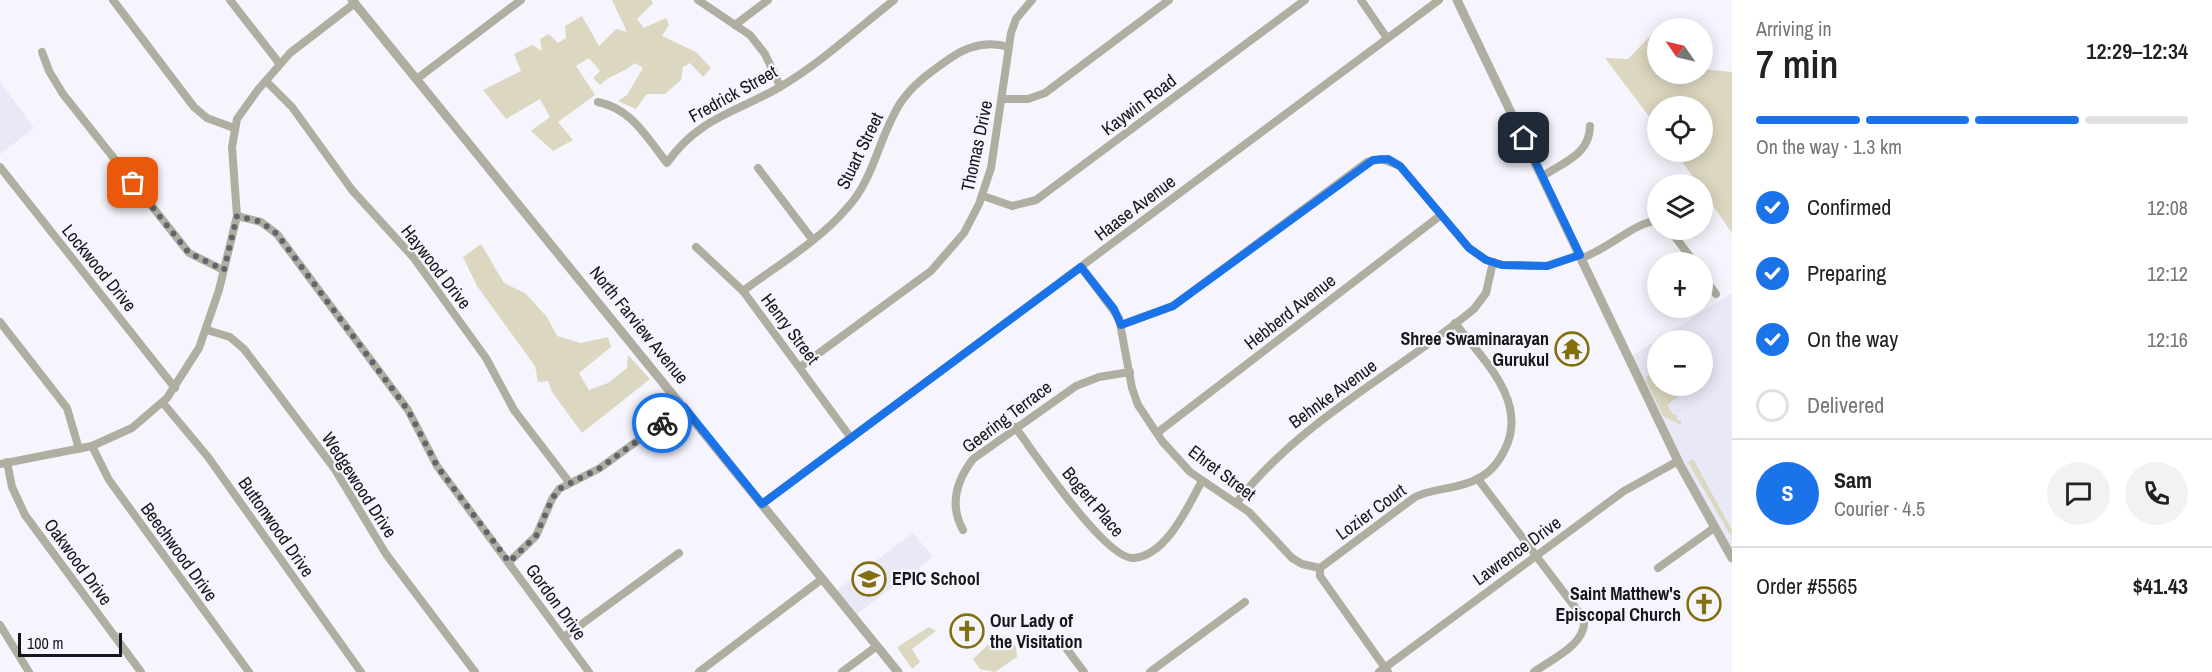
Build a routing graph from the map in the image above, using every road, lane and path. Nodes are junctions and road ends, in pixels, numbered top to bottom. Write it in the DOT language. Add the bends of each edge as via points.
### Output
graph roads {
  1 [pos="113,0"];
  2 [pos="230,0"];
  3 [pos="521,0"];
  4 [pos="698,0"];
  5 [pos="768,0"];
  6 [pos="894,0"];
  7 [pos="1032,0"];
  8 [pos="1169,0"];
  9 [pos="1305,0"];
  10 [pos="1361,0"];
  11 [pos="1439,0"];
  12 [pos="1457,0"];
  13 [pos="354,2"];
  14 [pos="735,25"];
  15 [pos="1387,38"];
  16 [pos="1009,46"];
  17 [pos="42,52"];
  18 [pos="279,63"];
  19 [pos="417,78"];
  20 [pos="266,81"];
  21 [pos="780,87"];
  22 [pos="1002,99"];
  23 [pos="598,102"];
  24 [pos="1590,126"];
  25 [pos="234,128"];
  26 [pos="0,168"];
  27 [pos="758,168"];
  28 [pos="1543,176"];
  29 [pos="983,195"];
  30 [pos="1441,215"];
  31 [pos="237,216"];
  32 [pos="1647,222"];
  33 [pos="812,239"];
  34 [pos="1677,240"];
  35 [pos="696,247"];
  36 [pos="1686,252"];
  37 [pos="1581,257"];
  38 [pos="1493,262"];
  39 [pos="1081,267"];
  40 [pos="224,270"];
  41 [pos="1713,290"];
  42 [pos="743,291"];
  43 [pos="1716,294"];
  44 [pos="0,322"];
  45 [pos="1455,323"];
  46 [pos="1121,325"];
  47 [pos="207,330"];
  48 [pos="800,367"];
  49 [pos="1130,372"];
  50 [pos="175,388"];
  51 [pos="162,403"];
  52 [pos="684,407"];
  53 [pos="1015,427"];
  54 [pos="1157,434"];
  55 [pos="851,438"];
  56 [pos="92,446"];
  57 [pos="79,449"];
  58 [pos="1678,460"];
  59 [pos="3,463"];
  60 [pos="1478,479"];
  61 [pos="1202,481"];
  62 [pos="569,482"];
  63 [pos="1237,502"];
  64 [pos="762,504"];
  65 [pos="1714,528"];
  66 [pos="963,530"];
  67 [pos="679,553"];
  68 [pos="1536,556"];
  69 [pos="1732,558"];
  70 [pos="509,562"];
  71 [pos="1320,568"];
  72 [pos="1658,568"];
  73 [pos="822,579"];
  74 [pos="1245,602"];
  75 [pos="0,625"];
  76 [pos="564,637"];
  77 [pos="1059,640"];
  78 [pos="877,646"];
  79 [pos="1384,670"];
  80 [pos="29,672"];
  81 [pos="141,672"];
  82 [pos="249,672"];
  83 [pos="361,672"];
  84 [pos="476,672"];
  85 [pos="589,672"];
  86 [pos="699,672"];
  87 [pos="842,672"];
  88 [pos="898,672"];
  89 [pos="1084,672"];
  90 [pos="1150,672"];
  91 [pos="1534,672"];
  1 -- 25 [label="street" via="194,107 207,118"];
  2 -- 18 [label="street"];
  3 -- 19 [label="street"];
  4 -- 14 [label="street"];
  5 -- 14 [label="street"];
  6 -- 21 [label="street, Fredrick Street"];
  7 -- 16 [label="street, Thomas Drive" via="1016,19"];
  8 -- 22 [label="street" via="1045,93 1028,99"];
  9 -- 29 [label="street, Kaywin Road" via="1036,200 1012,206"];
  10 -- 15 [label="street"];
  11 -- 15 [label="street, Haase Avenue"];
  12 -- 28 [label="street"];
  13 -- 18 [label="street"];
  13 -- 19 [label="street, North Farview Avenue"];
  14 -- 21 [label="street" via="758,44"];
  15 -- 39 [label="street, Haase Avenue"];
  16 -- 22 [label="street, Thomas Drive"];
  16 -- 33 [label="street, Stuart Street" via="987,44 961,51 917,82 892,117 855,197 831,225"];
  17 -- 40 [label="street" via="63,94 189,253"];
  18 -- 20 [label="street"];
  19 -- 52 [label="street, North Farview Avenue"];
  20 -- 25 [label="street" via="242,110"];
  20 -- 62 [label="street, Haywood Drive" via="292,106 352,190 412,257 486,358 514,410"];
  21 -- 23 [label="street, Fredrick Street" via="708,122 667,163 631,117"];
  22 -- 29 [label="street, Thomas Drive"];
  24 -- 28 [label="street" via="1590,140 1585,148"];
  25 -- 31 [label="street"];
  26 -- 50 [label="street, Lockwood Drive"];
  27 -- 33 [label="street"];
  28 -- 37 [label="street"];
  29 -- 48 [label="street, Thomas Drive" via="964,233 944,259"];
  30 -- 38 [label="street" via="1469,248"];
  30 -- 46 [label="street" via="1400,166 1388,159 1373,160 1173,306"];
  30 -- 54 [label="street, Hebberd Avenue"];
  31 -- 40 [label="street"];
  31 -- 70 [label="street, Gordon Drive" via="261,222 277,234 408,410 437,466"];
  32 -- 37 [label="street"];
  33 -- 42 [label="street, Stuart Street"];
  34 -- 36 [label="street"];
  35 -- 42 [label="street, Henry Street"];
  37 -- 38 [label="street" via="1547,266"];
  37 -- 58 [label="street"];
  38 -- 45 [label="street, Behnke Avenue" via="1490,283 1481,301"];
  39 -- 46 [label="street, Ehret Street" via="1114,309"];
  39 -- 55 [label="street, Haase Avenue"];
  40 -- 47 [label="street"];
  41 -- 43 [label="street"];
  42 -- 48 [label="street, Henry Street"];
  44 -- 57 [label="street" via="67,408"];
  45 -- 60 [label="street" via="1505,391 1512,413 1507,447 1495,465"];
  45 -- 63 [label="street, Behnke Avenue" via="1290,445"];
  46 -- 49 [label="street, Ehret Street"];
  47 -- 50 [label="street"];
  47 -- 84 [label="street, Wedgewood Drive" via="230,337 244,349 334,468 386,554"];
  48 -- 55 [label="street, Henry Street"];
  49 -- 53 [label="street, Geering Terrace" via="1076,386"];
  49 -- 54 [label="street, Ehret Street" via="1138,405"];
  50 -- 51 [label="street"];
  51 -- 56 [label="street" via="132,428"];
  51 -- 83 [label="street, Buttonwood Drive" via="208,457"];
  52 -- 62 [label="street" via="600,468"];
  52 -- 64 [label="street, North Farview Avenue"];
  53 -- 61 [label="street, Bogert Place" via="1100,539 1127,558 1140,557 1164,542"];
  53 -- 66 [label="street, Geering Terrace" via="980,452 962,476 956,506"];
  54 -- 61 [label="street, Ehret Street" via="1180,463"];
  55 -- 64 [label="street, Haase Avenue"];
  56 -- 57 [label="street"];
  56 -- 82 [label="street, Beechwood Drive" via="109,480"];
  57 -- 59 [label="street"];
  58 -- 65 [label="street"];
  58 -- 68 [label="street, Lawrence Drive" via="1631,486"];
  59 -- 81 [label="street, Oakwood Drive" via="25,515"];
  60 -- 68 [label="street"];
  60 -- 71 [label="street, Lozier Court" via="1415,497"];
  61 -- 63 [label="street, Ehret Street"];
  62 -- 70 [label="street" via="552,499 536,536"];
  63 -- 71 [label="street, Ehret Street" via="1293,558"];
  64 -- 73 [label="street, North Farview Avenue"];
  65 -- 69 [label="street"];
  65 -- 72 [label="street"];
  67 -- 76 [label="street"];
  68 -- 79 [label="street, Lawrence Drive"];
  68 -- 91 [label="street" via="1584,624 1577,641"];
  70 -- 76 [label="street, Gordon Drive"];
  71 -- 79 [label="street" via="1320,576"];
  73 -- 78 [label="street, North Farview Avenue"];
  73 -- 86 [label="street"];
  74 -- 90 [label="street"];
  75 -- 80 [label="street"];
  76 -- 85 [label="street, Gordon Drive"];
  77 -- 89 [label="street"];
  78 -- 87 [label="street"];
  78 -- 88 [label="street, North Farview Avenue"];
}
